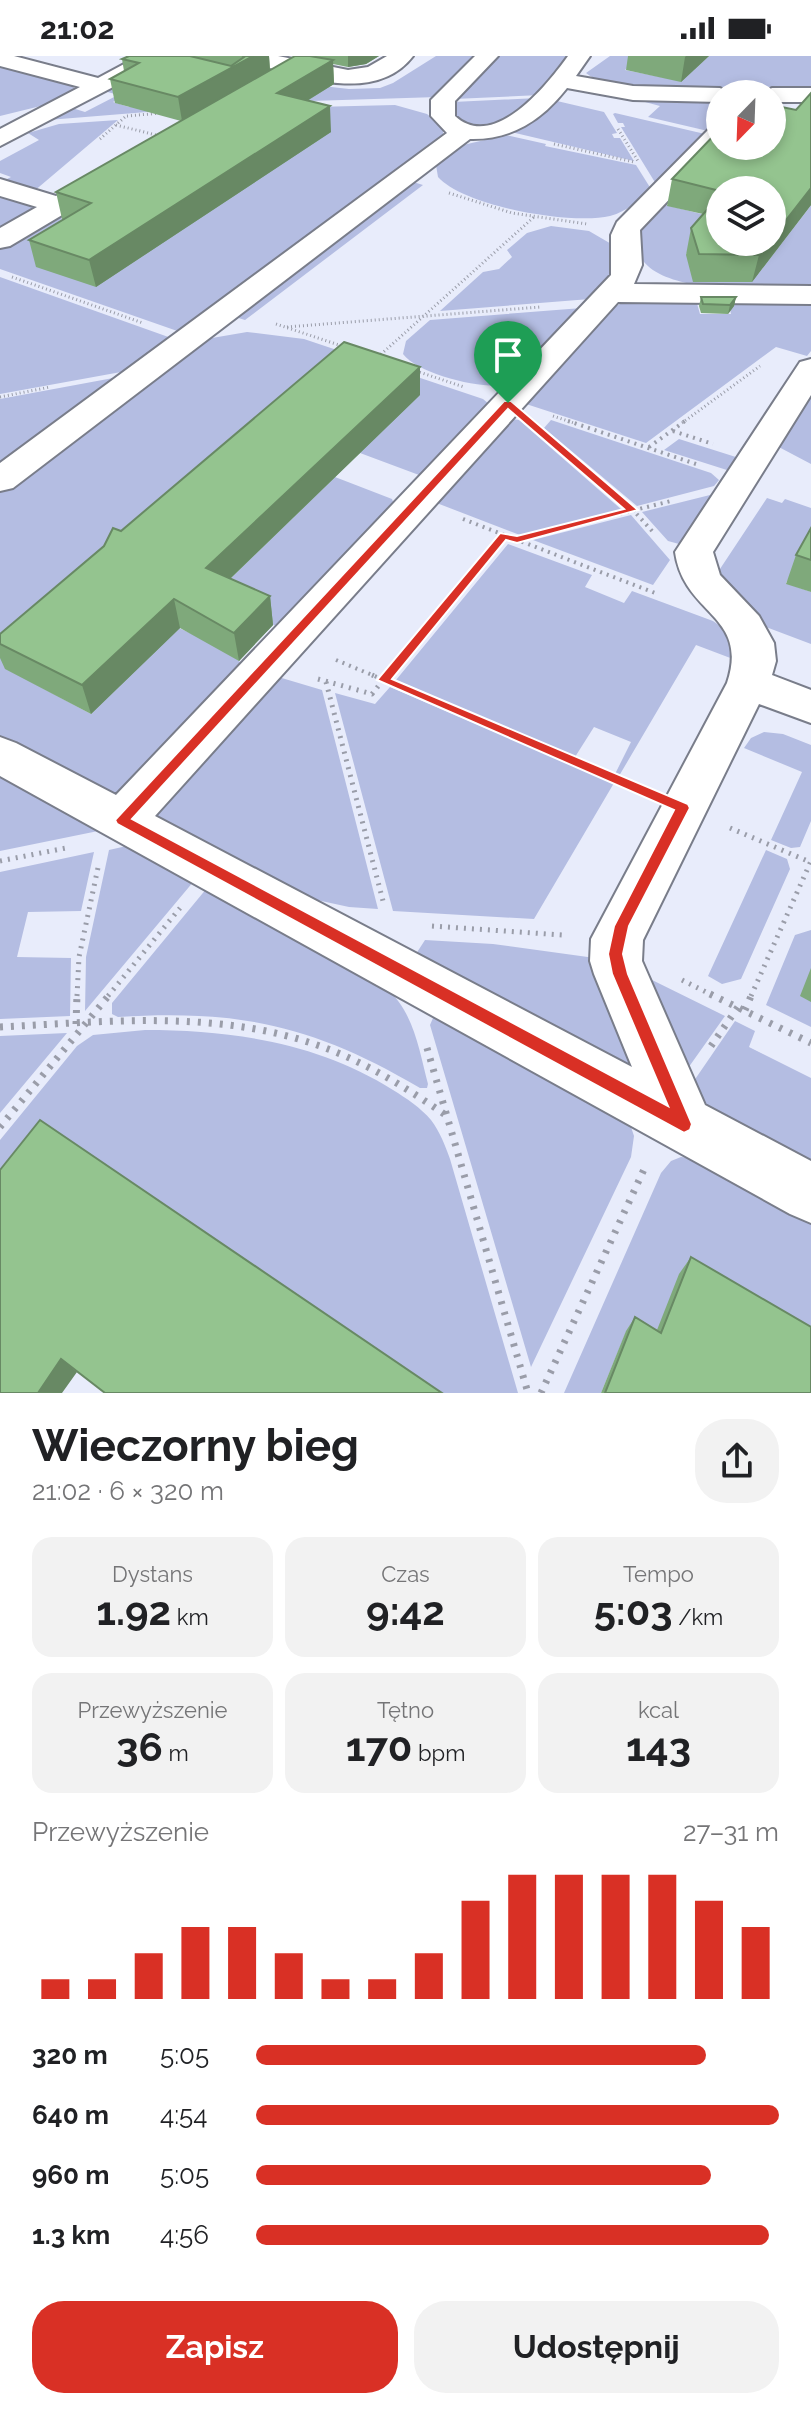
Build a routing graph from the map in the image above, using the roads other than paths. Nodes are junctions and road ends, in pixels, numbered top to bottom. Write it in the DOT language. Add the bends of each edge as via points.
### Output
graph roads {
  1 [pos="253,56"];
  2 [pos="402,56"];
  3 [pos="487,56"];
  4 [pos="579,56"];
  5 [pos="152,58"];
  6 [pos="0,59"];
  7 [pos="176,66"];
  8 [pos="299,67"];
  9 [pos="564,81"];
  10 [pos="272,82"];
  11 [pos="100,85"];
  12 [pos="706,95"];
  13 [pos="786,95"];
  14 [pos="811,95"];
  15 [pos="465,131"];
  16 [pos="0,139"];
  17 [pos="172,140"];
  18 [pos="706,146"];
  19 [pos="0,187"];
  20 [pos="59,206"];
  21 [pos="0,240"];
  22 [pos="811,295"];
  23 [pos="605,298"];
  24 [pos="811,369"];
  25 [pos="0,480"];
  26 [pos="748,683"];
  27 [pos="811,707"];
  28 [pos="0,755"];
  29 [pos="111,838"];
  30 [pos="676,1120"];
  31 [pos="811,1193"];
  1 -- 8 [label="street"];
  2 -- 8 [label="street" via="358,76"];
  3 -- 15 [label="street" via="441,105 449,125"];
  4 -- 9 [label="street"];
  5 -- 7 [label="street"];
  5 -- 11 [label="street"];
  6 -- 11 [label="street"];
  8 -- 10 [label="street"];
  9 -- 12 [label="street" via="649,94"];
  9 -- 15 [label="street" via="528,115 494,130"];
  11 -- 16 [label="street"];
  13 -- 14 [label="street"];
  15 -- 25 [label="street"];
  17 -- 20 [label="street"];
  18 -- 23 [label="street" via="627,228 628,270"];
  19 -- 20 [label="street"];
  20 -- 21 [label="street"];
  22 -- 23 [label="street"];
  23 -- 29 [label="street"];
  24 -- 26 [label="street" via="695,548 700,575 750,634 756,664"];
  26 -- 27 [label="street"];
  26 -- 30 [label="street" via="622,926 616,954"];
  28 -- 29 [label="street"];
  29 -- 30 [label="street" via="213,869"];
  30 -- 31 [label="street"];
}
